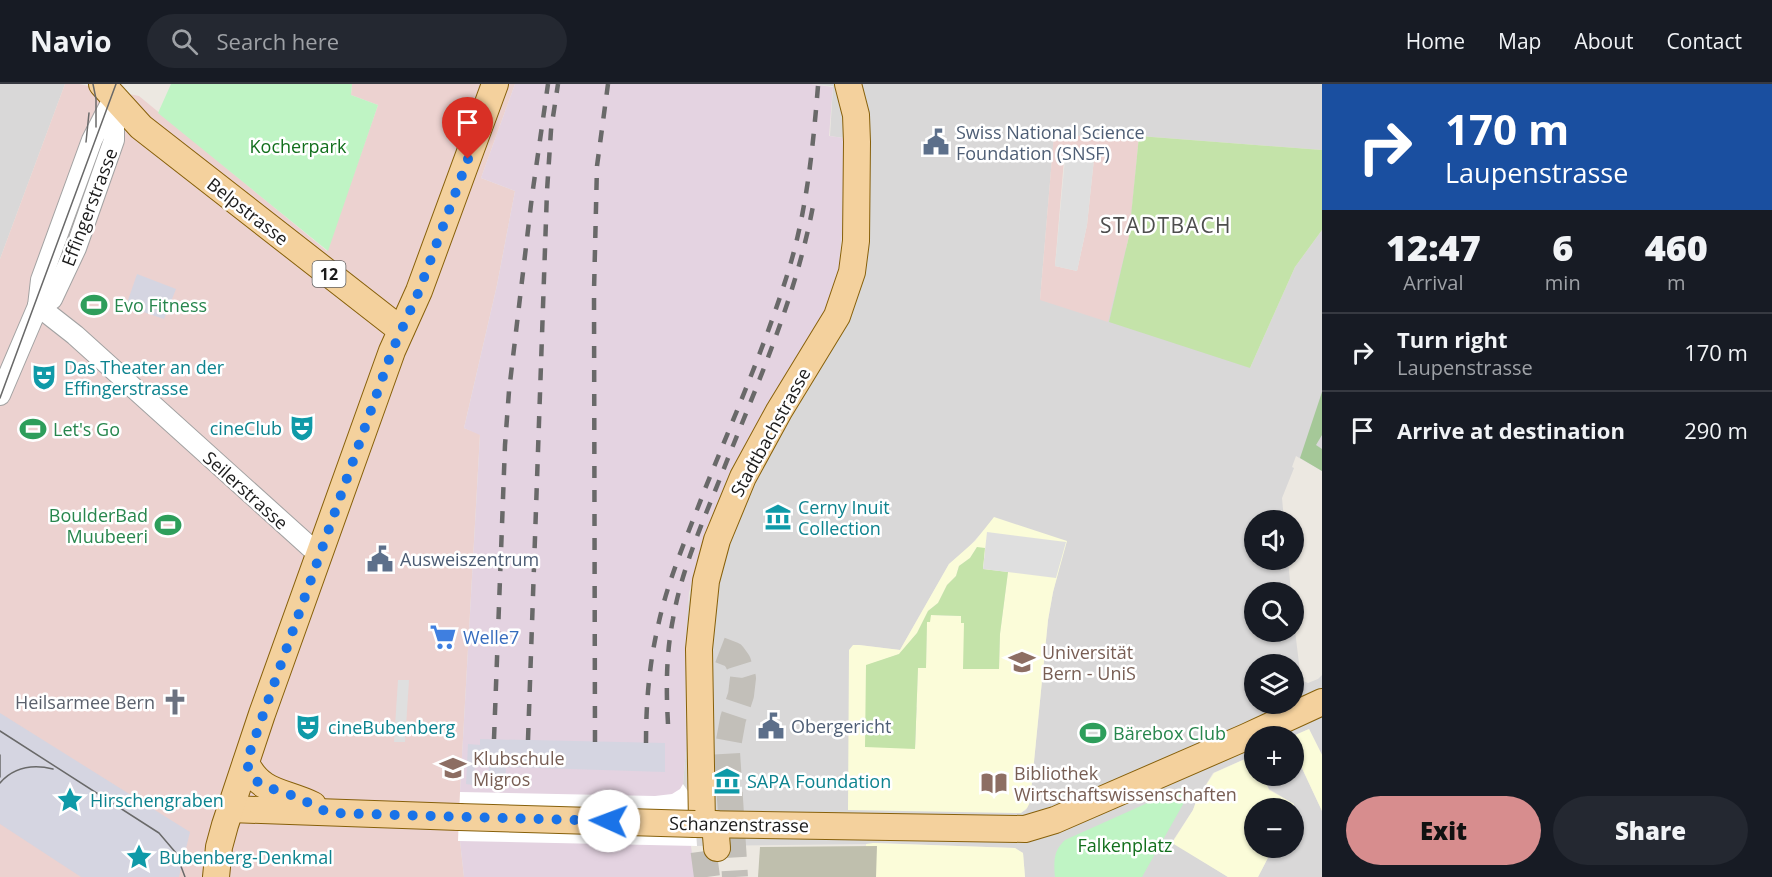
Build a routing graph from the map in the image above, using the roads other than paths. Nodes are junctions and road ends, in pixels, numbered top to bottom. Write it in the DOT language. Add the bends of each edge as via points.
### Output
graph roads {
  1 [pos="495,84"];
  2 [pos="848,84"];
  3 [pos="111,88"];
  4 [pos="38,306"];
  5 [pos="401,330"];
  6 [pos="0,395"];
  7 [pos="319,555"];
  8 [pos="1322,702"];
  9 [pos="246,763"];
  10 [pos="329,813"];
  11 [pos="228,817"];
  12 [pos="707,830"];
  13 [pos="216,877"];
  1 -- 5 [label="main road"];
  2 -- 12 [label="main road, Stadtbachstrasse" via="857,133 852,272 837,316 753,456 729,505 706,581"];
  3 -- 4 [label="street, Effingerstrasse" via="41,280"];
  3 -- 5 [label="main road, Belpstrasse / 12" via="141,127"];
  4 -- 6 [label="street, Effingerstrasse"];
  4 -- 7 [label="street, Seilerstrasse"];
  5 -- 7 [label="main road"];
  7 -- 9 [label="main road"];
  8 -- 12 [label="main road, Schanzenstrasse" via="1040,825 1019,830"];
  9 -- 10 [label="main road, Schanzenstrasse" via="255,780 264,786"];
  9 -- 11 [label="main road"];
  10 -- 11 [label="main road, Schanzenstrasse" via="312,824"];
  10 -- 12 [label="main road, Schanzenstrasse, bridge"];
  11 -- 13 [label="main road"];
}
